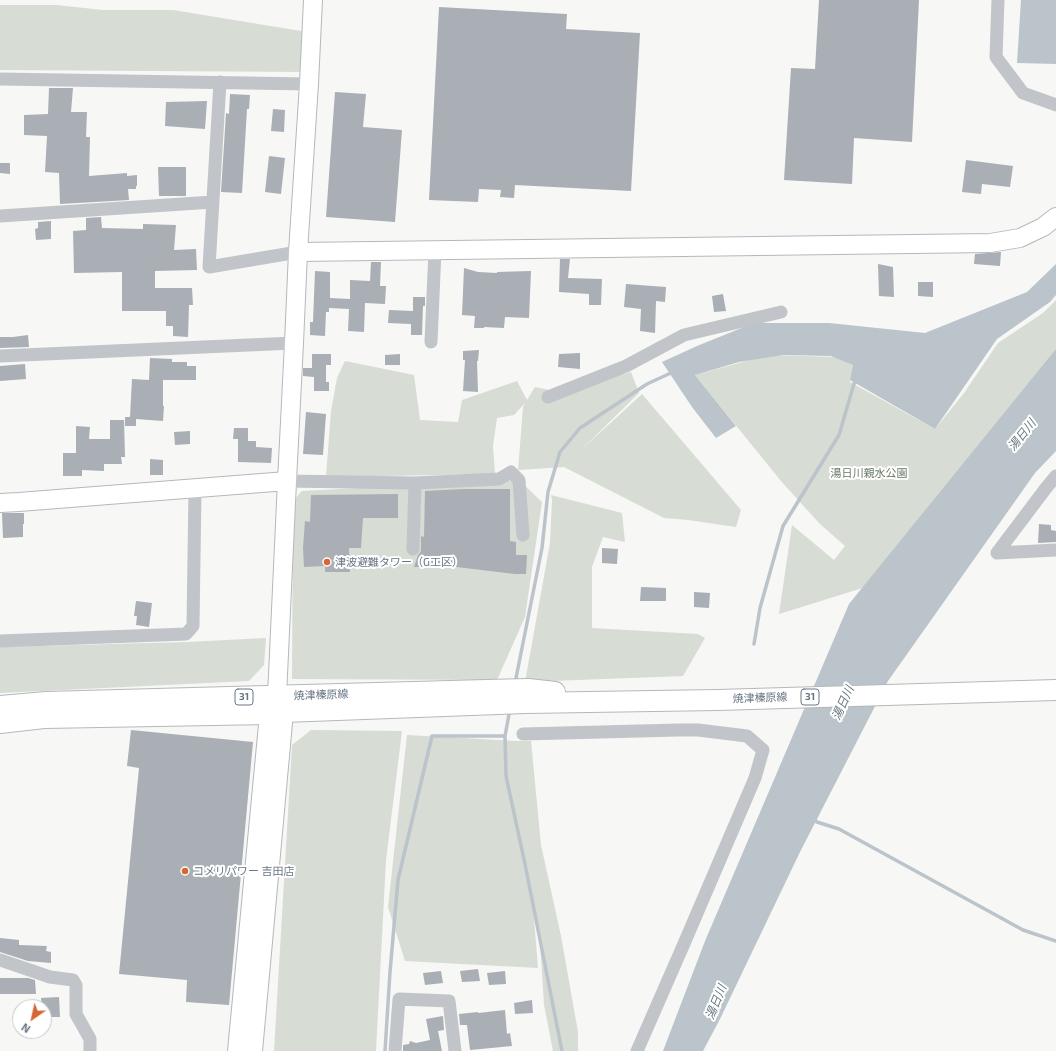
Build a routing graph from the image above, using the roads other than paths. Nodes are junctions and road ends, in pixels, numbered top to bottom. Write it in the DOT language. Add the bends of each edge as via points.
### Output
graph roads {
  1 [pos="313,0"];
  2 [pos="998,0"];
  3 [pos="0,79"];
  4 [pos="220,82"];
  5 [pos="309,84"];
  6 [pos="1056,105"];
  7 [pos="213,202"];
  8 [pos="0,216"];
  9 [pos="1056,217"];
  10 [pos="434,250"];
  11 [pos="298,252"];
  12 [pos="781,312"];
  13 [pos="431,342"];
  14 [pos="294,343"];
  15 [pos="0,356"];
  16 [pos="548,397"];
  17 [pos="1056,476"];
  18 [pos="287,481"];
  19 [pos="415,483"];
  20 [pos="195,489"];
  21 [pos="0,502"];
  22 [pos="523,535"];
  23 [pos="413,549"];
  24 [pos="1056,550"];
  25 [pos="0,641"];
  26 [pos="1056,680"];
  27 [pos="1056,690"];
  28 [pos="902,694"];
  29 [pos="0,706"];
  30 [pos="277,707"];
  31 [pos="0,723"];
  32 [pos="523,734"];
  33 [pos="0,960"];
  34 [pos="90,1051"];
  35 [pos="237,1051"];
  36 [pos="253,1051"];
  37 [pos="396,1051"];
  38 [pos="455,1051"];
  39 [pos="637,1051"];
  1 -- 5 [label="street"];
  2 -- 6 [label="street" via="996,56 1023,93"];
  3 -- 4 [label="street"];
  4 -- 5 [label="street"];
  4 -- 7 [label="street"];
  5 -- 11 [label="street"];
  7 -- 8 [label="street"];
  7 -- 11 [label="street" via="209,267"];
  9 -- 10 [label="street" via="1043,227 1020,238 990,243"];
  10 -- 11 [label="street"];
  10 -- 13 [label="street"];
  11 -- 14 [label="street"];
  12 -- 16 [label="street" via="684,334 626,366"];
  14 -- 15 [label="street"];
  14 -- 18 [label="street"];
  17 -- 24 [label="street" via="998,553"];
  18 -- 19 [label="street"];
  18 -- 20 [label="street"];
  18 -- 30 [label="street"];
  19 -- 22 [label="street" via="499,479 511,472 519,480"];
  19 -- 23 [label="street"];
  20 -- 21 [label="street"];
  20 -- 25 [label="street" via="193,626 186,634"];
  26 -- 28 [label="main road, 焼津榛原線 / 31"];
  27 -- 28 [label="main road, 焼津榛原線 / 31"];
  28 -- 30 [label="main road, 焼津榛原線 / 31" via="718,700 527,696"];
  29 -- 30 [label="main road, 焼津榛原線 / 31" via="46,702"];
  30 -- 31 [label="main road, 焼津榛原線 / 31" via="44,718"];
  30 -- 35 [label="street"];
  30 -- 36 [label="street"];
  32 -- 39 [label="street" via="698,730 747,736 763,750 755,778"];
  33 -- 34 [label="street" via="50,977 73,980 76,985 76,1014 90,1039"];
  37 -- 38 [label="street" via="399,1000 449,1001"];
}
